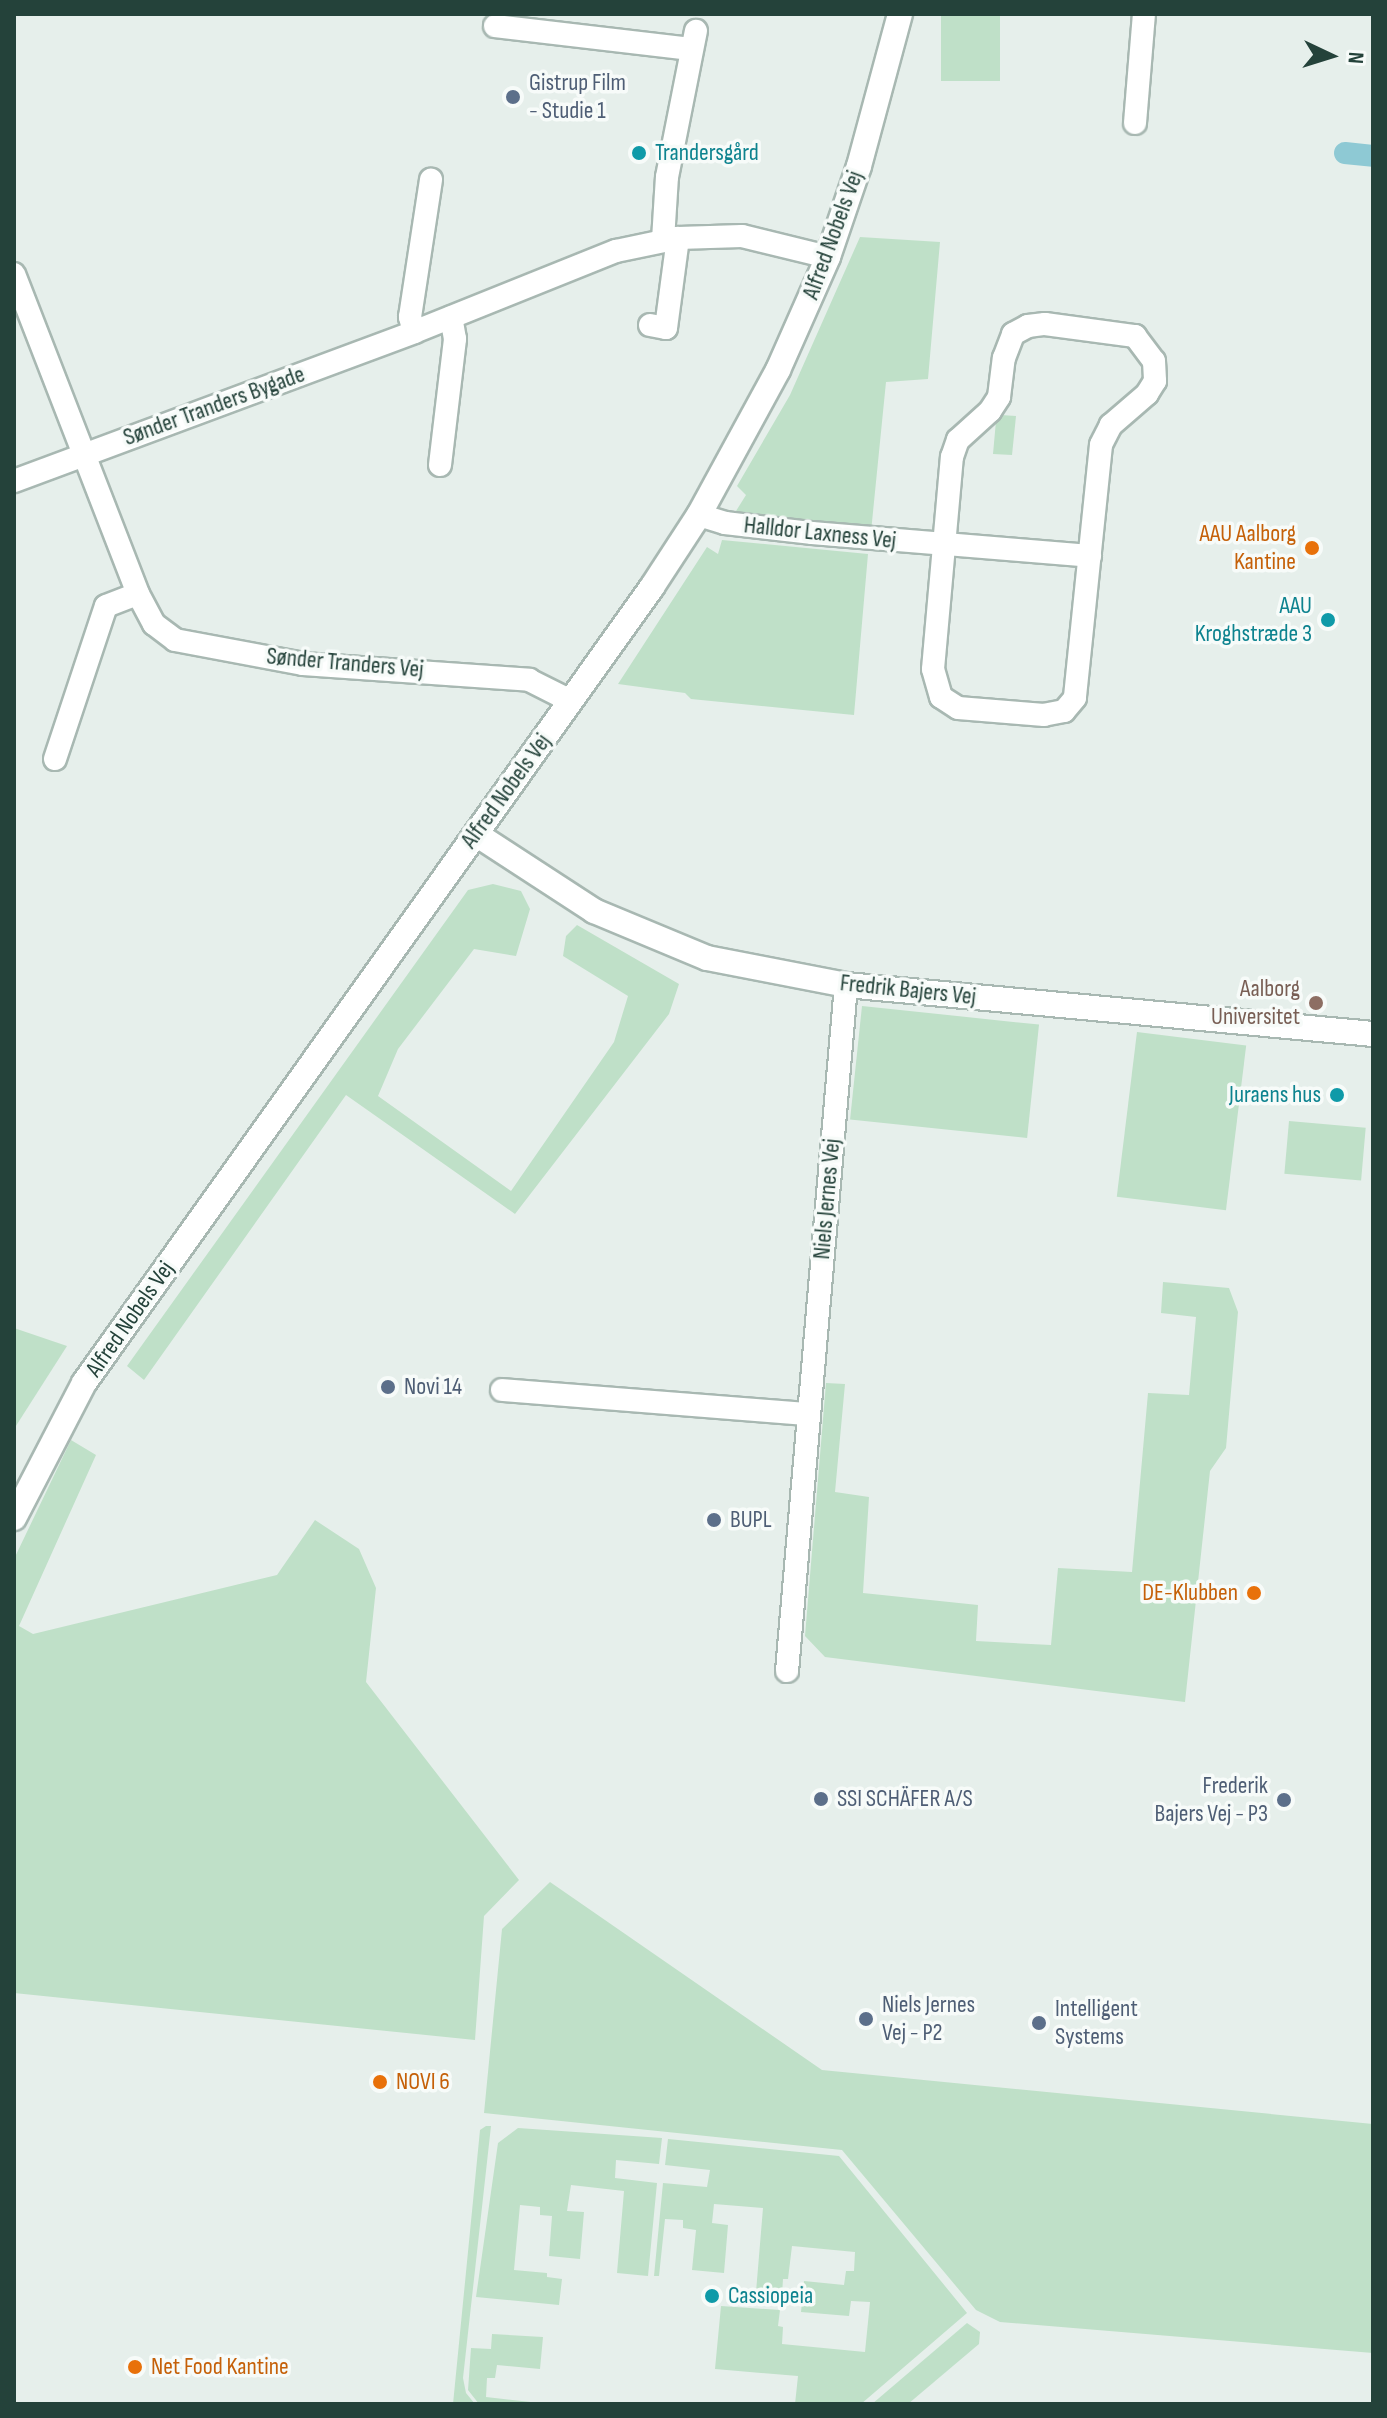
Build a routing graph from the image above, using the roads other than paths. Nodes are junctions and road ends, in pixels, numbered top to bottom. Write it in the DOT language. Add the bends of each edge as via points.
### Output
graph roads {
  1 [pos="900,14"];
  2 [pos="1144,14"];
  3 [pos="495,26"];
  4 [pos="1135,123"];
  5 [pos="431,180"];
  6 [pos="670,239"];
  7 [pos="828,257"];
  8 [pos="14,274"];
  9 [pos="451,317"];
  10 [pos="650,325"];
  11 [pos="414,332"];
  12 [pos="84,454"];
  13 [pos="440,465"];
  14 [pos="14,481"];
  15 [pos="699,515"];
  16 [pos="943,545"];
  17 [pos="1090,556"];
  18 [pos="138,594"];
  19 [pos="571,701"];
  20 [pos="55,759"];
  21 [pos="476,834"];
  22 [pos="846,985"];
  23 [pos="1373,1034"];
  24 [pos="502,1390"];
  25 [pos="808,1414"];
  26 [pos="14,1518"];
  27 [pos="787,1671"];
  1 -- 7 [label="street, Alfred Nobels Vej"];
  2 -- 4 [label="street"];
  3 -- 6 [label="street" via="693,40 667,177"];
  5 -- 11 [label="street" via="410,317"];
  6 -- 7 [label="street, Sønder Tranders Bygade" via="742,236"];
  6 -- 9 [label="street, Sønder Tranders Bygade" via="616,251"];
  6 -- 10 [label="street" via="666,328"];
  7 -- 15 [label="street, Alfred Nobels Vej" via="778,370"];
  8 -- 12 [label="street, Sønder Tranders Vej"];
  9 -- 11 [label="street, Sønder Tranders Bygade"];
  9 -- 13 [label="street" via="455,339"];
  11 -- 12 [label="street, Sønder Tranders Bygade"];
  12 -- 14 [label="street, Sønder Tranders Bygade"];
  12 -- 18 [label="street, Sønder Tranders Vej"];
  15 -- 16 [label="street, Halldor Laxness Vej" via="739,525"];
  15 -- 19 [label="street, Alfred Nobels Vej"];
  16 -- 17 [label="street, Halldor Laxness Vej"];
  16 -- 17 [label="street" via="933,669 941,697 958,708 1044,715 1064,711 1075,698"];
  16 -- 17 [label="street" via="954,448 999,397 1013,334 1045,324 1135,336 1156,367 1152,388 1103,437"];
  18 -- 19 [label="street, Sønder Tranders Vej" via="154,624 175,640 303,664 529,680"];
  18 -- 20 [label="street" via="106,606"];
  19 -- 21 [label="street, Alfred Nobels Vej"];
  21 -- 22 [label="street, Fredrik Bajers Vej" via="594,911 651,937 707,958"];
  21 -- 26 [label="street, Alfred Nobels Vej" via="84,1383"];
  22 -- 23 [label="street, Fredrik Bajers Vej"];
  22 -- 25 [label="street, Niels Jernes Vej"];
  24 -- 25 [label="street"];
  25 -- 27 [label="street, Niels Jernes Vej"];
}
